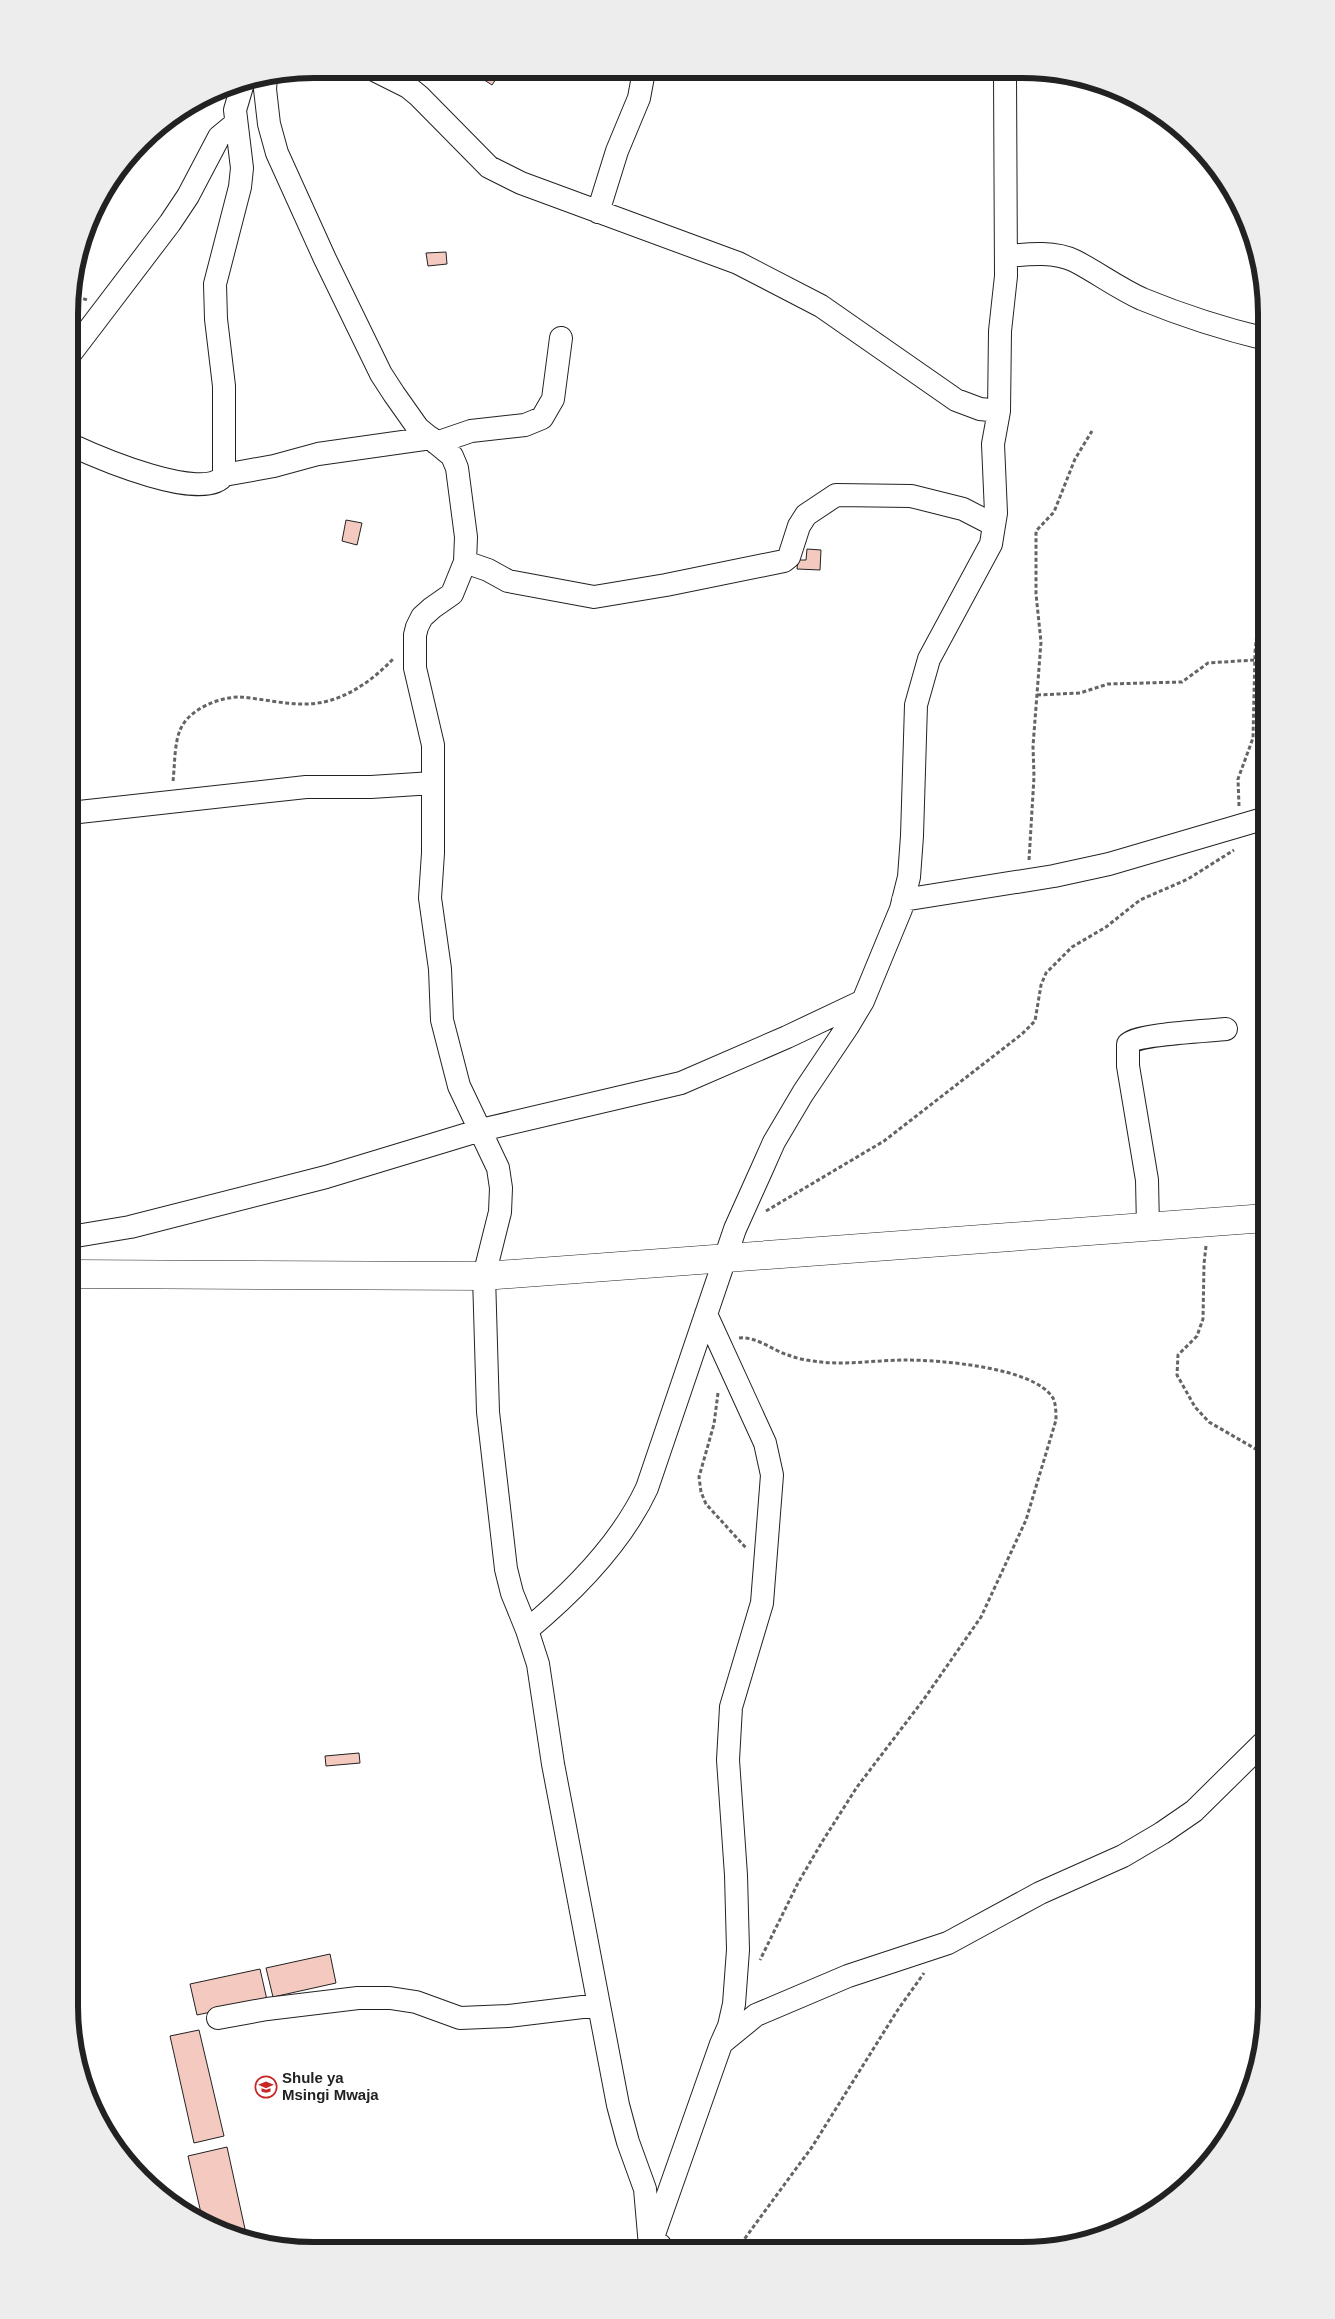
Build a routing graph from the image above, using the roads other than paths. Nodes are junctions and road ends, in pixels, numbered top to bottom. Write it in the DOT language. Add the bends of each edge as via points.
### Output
graph roads {
  1 [pos="390,78"];
  2 [pos="643,78"];
  3 [pos="1005,78"];
  4 [pos="256,85"];
  5 [pos="252,86"];
  6 [pos="236,123"];
  7 [pos="598,212"];
  8 [pos="1006,256"];
  9 [pos="1258,337"];
  10 [pos="561,338"];
  11 [pos="78,344"];
  12 [pos="999,410"];
  13 [pos="434,441"];
  14 [pos="78,447"];
  15 [pos="224,476"];
  16 [pos="994,525"];
  17 [pos="465,562"];
  18 [pos="433,783"];
  19 [pos="78,812"];
  20 [pos="1258,823"];
  21 [pos="903,900"];
  22 [pos="863,1001"];
  23 [pos="1226,1029"];
  24 [pos="480,1130"];
  25 [pos="1258,1219"];
  26 [pos="1148,1227"];
  27 [pos="78,1236"];
  28 [pos="726,1258"];
  29 [pos="78,1274"];
  30 [pos="484,1276"];
  31 [pos="706,1314"];
  32 [pos="527,1630"];
  33 [pos="1258,1748"];
  34 [pos="599,2005"];
  35 [pos="218,2018"];
  36 [pos="720,2044"];
  37 [pos="654,2242"];
  38 [pos="657,2242"];
  1 -- 7 [label="street" via="419,96 489,167 521,183"];
  2 -- 7 [label="street" via="639,98 617,151"];
  3 -- 8 [label="street"];
  4 -- 13 [label="street" via="289,183 381,374 414,422"];
  5 -- 6 [label="street" via="235,106"];
  6 -- 11 [label="street" via="217,140 170,223"];
  6 -- 15 [label="street" via="242,168 240,187 214,290 224,386"];
  7 -- 12 [label="street" via="738,263 821,306 956,400 980,409"];
  8 -- 9 [label="street" via="1024,254 1074,260 1140,298"];
  8 -- 12 [label="street" via="1000,331"];
  10 -- 13 [label="street" via="553,399 542,418 525,425 471,431"];
  12 -- 16 [label="street" via="993,444"];
  13 -- 15 [label="street" via="318,454"];
  13 -- 17 [label="street" via="452,456 457,468 466,537"];
  14 -- 15 [label="street" via="182,484 208,485"];
  16 -- 17 [label="street" via="963,509 917,498 836,495 806,515 789,557 784,561 600,597 508,580"];
  16 -- 21 [label="street" via="991,544 929,659 916,705 911,852"];
  17 -- 18 [label="street" via="452,594 422,617 415,635 415,668 433,745"];
  18 -- 19 [label="street" via="306,787"];
  18 -- 24 [label="street" via="430,898 440,969 442,1020 459,1086"];
  20 -- 21 [label="street" via="1238,837 1028,881"];
  21 -- 22 [label="street" via="884,955"];
  22 -- 24 [label="street" via="698,1078"];
  22 -- 28 [label="street" via="774,1142 735,1229"];
  23 -- 26 [label="street" via="1155,1035 1137,1038 1128,1044 1128,1066 1146,1180"];
  24 -- 27 [label="street" via="326,1177 130,1226"];
  24 -- 30 [label="street" via="498,1168 501,1188 500,1212"];
  25 -- 26 [label="main road"];
  26 -- 28 [label="main road"];
  28 -- 30 [label="main road"];
  28 -- 31 [label="street"];
  29 -- 30 [label="main road"];
  30 -- 32 [label="street" via="488,1412 502,1545 512,1592"];
  31 -- 32 [label="street" via="647,1488 635,1514 593,1566"];
  31 -- 36 [label="street" via="765,1443 772,1485 762,1604 731,1707 728,1760 738,1950 730,2026"];
  32 -- 34 [label="street" via="538,1664 553,1764"];
  33 -- 36 [label="street" via="1194,1811 1123,1856 1040,1893 942,1945 848,1976 756,2015"];
  34 -- 35 [label="street" via="460,2018 416,2002 358,1998"];
  34 -- 37 [label="street" via="618,2105 645,2189"];
  36 -- 38 [label="street"];
}
